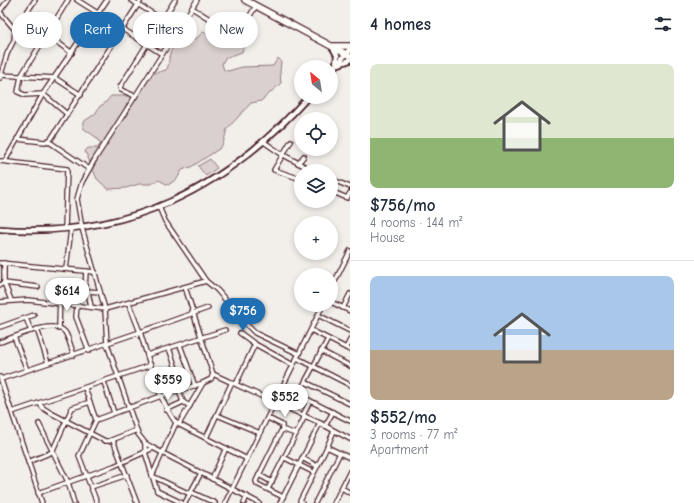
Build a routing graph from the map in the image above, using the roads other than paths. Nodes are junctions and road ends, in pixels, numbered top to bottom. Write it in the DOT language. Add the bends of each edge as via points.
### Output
graph roads {
  1 [pos="8,0"];
  2 [pos="34,0"];
  3 [pos="68,0"];
  4 [pos="77,0"];
  5 [pos="107,0"];
  6 [pos="131,0"];
  7 [pos="141,0"];
  8 [pos="175,0"];
  9 [pos="198,0"];
  10 [pos="249,1"];
  11 [pos="138,4"];
  12 [pos="256,6"];
  13 [pos="192,8"];
  14 [pos="0,11"];
  15 [pos="26,12"];
  16 [pos="60,12"];
  17 [pos="95,12"];
  18 [pos="99,12"];
  19 [pos="150,12"];
  20 [pos="168,12"];
  21 [pos="125,24"];
  22 [pos="12,26"];
  23 [pos="12,45"];
  24 [pos="62,45"];
  25 [pos="331,46"];
  26 [pos="350,46"];
  27 [pos="38,48"];
  28 [pos="75,48"];
  29 [pos="110,48"];
  30 [pos="144,48"];
  31 [pos="153,48"];
  32 [pos="72,52"];
  33 [pos="349,53"];
  34 [pos="162,54"];
  35 [pos="337,60"];
  36 [pos="350,60"];
  37 [pos="338,64"];
  38 [pos="338,65"];
  39 [pos="0,76"];
  40 [pos="21,76"];
  41 [pos="54,78"];
  42 [pos="43,94"];
  43 [pos="81,95"];
  44 [pos="135,96"];
  45 [pos="301,104"];
  46 [pos="67,114"];
  47 [pos="17,139"];
  48 [pos="48,141"];
  49 [pos="291,141"];
  50 [pos="264,142"];
  51 [pos="283,155"];
  52 [pos="304,156"];
  53 [pos="0,161"];
  54 [pos="5,161"];
  55 [pos="298,163"];
  56 [pos="89,169"];
  57 [pos="294,176"];
  58 [pos="338,182"];
  59 [pos="350,187"];
  60 [pos="350,193"];
  61 [pos="338,194"];
  62 [pos="159,207"];
  63 [pos="82,228"];
  64 [pos="0,229"];
  65 [pos="68,230"];
  66 [pos="350,251"];
  67 [pos="2,263"];
  68 [pos="66,269"];
  69 [pos="86,271"];
  70 [pos="95,272"];
  71 [pos="338,275"];
  72 [pos="206,281"];
  73 [pos="2,284"];
  74 [pos="38,287"];
  75 [pos="185,287"];
  76 [pos="86,291"];
  77 [pos="100,292"];
  78 [pos="350,294"];
  79 [pos="11,300"];
  80 [pos="0,302"];
  81 [pos="59,303"];
  82 [pos="129,304"];
  83 [pos="77,306"];
  84 [pos="338,306"];
  85 [pos="91,307"];
  86 [pos="208,308"];
  87 [pos="343,308"];
  88 [pos="105,309"];
  89 [pos="350,311"];
  90 [pos="320,312"];
  91 [pos="193,314"];
  92 [pos="34,315"];
  93 [pos="318,315"];
  94 [pos="26,318"];
  95 [pos="0,326"];
  96 [pos="37,329"];
  97 [pos="59,329"];
  98 [pos="349,329"];
  99 [pos="225,330"];
  100 [pos="311,330"];
  101 [pos="31,331"];
  102 [pos="140,332"];
  103 [pos="240,333"];
  104 [pos="14,337"];
  105 [pos="203,339"];
  106 [pos="328,339"];
  107 [pos="350,340"];
  108 [pos="0,342"];
  109 [pos="107,344"];
  110 [pos="255,344"];
  111 [pos="180,345"];
  112 [pos="169,348"];
  113 [pos="346,348"];
  114 [pos="89,350"];
  115 [pos="350,350"];
  116 [pos="322,351"];
  117 [pos="74,355"];
  118 [pos="147,355"];
  119 [pos="298,356"];
  120 [pos="48,363"];
  121 [pos="151,365"];
  122 [pos="293,365"];
  123 [pos="314,366"];
  124 [pos="350,366"];
  125 [pos="27,370"];
  126 [pos="213,374"];
  127 [pos="118,377"];
  128 [pos="0,378"];
  129 [pos="104,382"];
  130 [pos="232,382"];
  131 [pos="305,382"];
  132 [pos="203,383"];
  133 [pos="236,384"];
  134 [pos="350,385"];
  135 [pos="194,386"];
  136 [pos="283,387"];
  137 [pos="85,388"];
  138 [pos="184,389"];
  139 [pos="179,390"];
  140 [pos="298,395"];
  141 [pos="161,396"];
  142 [pos="310,401"];
  143 [pos="90,402"];
  144 [pos="183,402"];
  145 [pos="276,402"];
  146 [pos="39,403"];
  147 [pos="350,404"];
  148 [pos="190,406"];
  149 [pos="129,408"];
  150 [pos="166,410"];
  151 [pos="12,412"];
  152 [pos="333,412"];
  153 [pos="114,414"];
  154 [pos="217,415"];
  155 [pos="304,416"];
  156 [pos="268,418"];
  157 [pos="96,420"];
  158 [pos="67,421"];
  159 [pos="350,421"];
  160 [pos="177,423"];
  161 [pos="320,423"];
  162 [pos="39,424"];
  163 [pos="326,426"];
  164 [pos="137,430"];
  165 [pos="282,430"];
  166 [pos="334,431"];
  167 [pos="90,433"];
  168 [pos="260,433"];
  169 [pos="296,434"];
  170 [pos="350,434"];
  171 [pos="206,438"];
  172 [pos="349,439"];
  173 [pos="113,440"];
  174 [pos="145,443"];
  175 [pos="327,447"];
  176 [pos="153,448"];
  177 [pos="226,448"];
  178 [pos="52,452"];
  179 [pos="145,452"];
  180 [pos="340,453"];
  181 [pos="163,454"];
  182 [pos="284,458"];
  183 [pos="302,458"];
  184 [pos="350,458"];
  185 [pos="247,459"];
  186 [pos="28,462"];
  187 [pos="122,462"];
  188 [pos="299,466"];
  189 [pos="317,466"];
  190 [pos="350,471"];
  191 [pos="314,472"];
  192 [pos="201,474"];
  193 [pos="126,475"];
  194 [pos="259,475"];
  195 [pos="87,476"];
  196 [pos="152,476"];
  197 [pos="212,479"];
  198 [pos="68,482"];
  199 [pos="272,482"];
  200 [pos="91,488"];
  201 [pos="342,488"];
  202 [pos="232,489"];
  203 [pos="268,489"];
  204 [pos="38,493"];
  205 [pos="191,493"];
  206 [pos="350,493"];
  207 [pos="247,496"];
  208 [pos="283,497"];
  209 [pos="136,502"];
  210 [pos="42,503"];
  211 [pos="74,503"];
  212 [pos="97,503"];
  213 [pos="130,503"];
  214 [pos="182,503"];
  215 [pos="186,503"];
  216 [pos="215,503"];
  217 [pos="225,503"];
  218 [pos="244,503"];
  219 [pos="259,503"];
  220 [pos="280,503"];
  221 [pos="302,503"];
  222 [pos="315,503"];
  223 [pos="334,503"];
  1 -- 14 [label="street"];
  2 -- 15 [label="street"];
  3 -- 16 [label="street"];
  4 -- 17 [label="street"];
  5 -- 18 [label="street"];
  6 -- 11 [label="street"];
  7 -- 11 [label="street"];
  8 -- 20 [label="street"];
  9 -- 13 [label="street"];
  10 -- 12 [label="highway"];
  11 -- 19 [label="street"];
  11 -- 21 [label="street"];
  12 -- 13 [label="street" via="237,36"];
  12 -- 25 [label="highway"];
  13 -- 34 [label="street"];
  14 -- 22 [label="street"];
  23 -- 39 [label="street"];
  24 -- 32 [label="street"];
  25 -- 26 [label="highway"];
  25 -- 33 [label="highway"];
  25 -- 35 [label="main road" via="338,57"];
  27 -- 40 [label="street"];
  28 -- 32 [label="street"];
  29 -- 43 [label="street"];
  30 -- 44 [label="street" via="120,87 121,90"];
  31 -- 34 [label="street"];
  32 -- 41 [label="street"];
  33 -- 37 [label="main road"];
  34 -- 44 [label="street"];
  36 -- 38 [label="main road"];
  39 -- 40 [label="street"];
  40 -- 41 [label="street"];
  40 -- 42 [label="street" via="20,93"];
  41 -- 42 [label="street"];
  41 -- 43 [label="street"];
  42 -- 46 [label="street"];
  42 -- 47 [label="street"];
  43 -- 46 [label="street"];
  44 -- 56 [label="street"];
  45 -- 50 [label="main road"];
  46 -- 48 [label="street"];
  47 -- 48 [label="street"];
  47 -- 54 [label="street"];
  48 -- 56 [label="street"];
  49 -- 51 [label="street"];
  50 -- 51 [label="street"];
  50 -- 62 [label="main road" via="215,178"];
  51 -- 55 [label="street"];
  51 -- 57 [label="street" via="274,170"];
  52 -- 55 [label="street"];
  53 -- 54 [label="street"];
  54 -- 65 [label="street" via="68,170"];
  56 -- 63 [label="street" via="76,197"];
  58 -- 59 [label="street"];
  60 -- 61 [label="street" via="347,198"];
  62 -- 63 [label="main road" via="127,218"];
  62 -- 72 [label="street"];
  63 -- 65 [label="main road"];
  63 -- 70 [label="street"];
  64 -- 65 [label="main road"];
  65 -- 68 [label="street"];
  66 -- 71 [label="street"];
  67 -- 68 [label="street"];
  67 -- 73 [label="street"];
  68 -- 69 [label="street"];
  69 -- 70 [label="street"];
  69 -- 76 [label="street"];
  70 -- 77 [label="street"];
  72 -- 75 [label="street"];
  72 -- 119 [label="street" via="255,333"];
  73 -- 74 [label="street"];
  73 -- 79 [label="street"];
  75 -- 82 [label="street"];
  75 -- 91 [label="street"];
  76 -- 77 [label="street"];
  76 -- 81 [label="street" via="60,289"];
  76 -- 85 [label="street"];
  77 -- 88 [label="street"];
  78 -- 87 [label="street"];
  79 -- 80 [label="street"];
  79 -- 81 [label="street"];
  81 -- 83 [label="street"];
  81 -- 97 [label="street"];
  82 -- 88 [label="street"];
  82 -- 102 [label="street"];
  83 -- 85 [label="street"];
  83 -- 114 [label="street" via="76,317"];
  84 -- 87 [label="street"];
  85 -- 88 [label="street"];
  86 -- 91 [label="street"];
  87 -- 89 [label="street"];
  88 -- 109 [label="street"];
  90 -- 93 [label="street"];
  91 -- 102 [label="street"];
  91 -- 105 [label="street"];
  92 -- 94 [label="street"];
  93 -- 98 [label="street"];
  93 -- 100 [label="street"];
  94 -- 95 [label="street"];
  94 -- 101 [label="street"];
  96 -- 97 [label="street"];
  96 -- 101 [label="street"];
  96 -- 120 [label="street"];
  97 -- 117 [label="street" via="65,333"];
  99 -- 105 [label="street"];
  100 -- 106 [label="street"];
  100 -- 119 [label="street"];
  101 -- 104 [label="street"];
  102 -- 109 [label="street"];
  102 -- 118 [label="street"];
  103 -- 110 [label="street"];
  104 -- 108 [label="street"];
  104 -- 125 [label="street"];
  105 -- 111 [label="street"];
  105 -- 126 [label="street"];
  106 -- 113 [label="street"];
  106 -- 116 [label="street"];
  107 -- 113 [label="street"];
  109 -- 114 [label="street"];
  109 -- 127 [label="street"];
  110 -- 122 [label="street"];
  110 -- 133 [label="street"];
  111 -- 112 [label="street"];
  111 -- 135 [label="street"];
  112 -- 118 [label="street"];
  112 -- 138 [label="street"];
  113 -- 115 [label="street"];
  114 -- 117 [label="street"];
  116 -- 123 [label="street"];
  116 -- 124 [label="street"];
  117 -- 120 [label="street"];
  118 -- 121 [label="street"];
  119 -- 122 [label="street"];
  119 -- 123 [label="street"];
  120 -- 125 [label="street"];
  121 -- 127 [label="street"];
  121 -- 141 [label="street"];
  122 -- 136 [label="street"];
  123 -- 131 [label="street"];
  123 -- 134 [label="street"];
  125 -- 128 [label="street"];
  126 -- 130 [label="street"];
  126 -- 132 [label="street" via="211,379"];
  127 -- 129 [label="street"];
  127 -- 149 [label="street"];
  128 -- 151 [label="street"];
  129 -- 137 [label="street"];
  129 -- 153 [label="street"];
  130 -- 133 [label="street"];
  130 -- 154 [label="street"];
  131 -- 140 [label="street"];
  131 -- 147 [label="street"];
  132 -- 135 [label="street"];
  132 -- 148 [label="street"];
  133 -- 145 [label="street"];
  135 -- 138 [label="street"];
  136 -- 140 [label="street"];
  136 -- 145 [label="street"];
  137 -- 143 [label="street"];
  137 -- 146 [label="street"];
  138 -- 139 [label="street"];
  139 -- 141 [label="street"];
  139 -- 144 [label="street"];
  140 -- 142 [label="street"];
  141 -- 149 [label="street"];
  141 -- 150 [label="street"];
  142 -- 152 [label="street"];
  142 -- 155 [label="street"];
  143 -- 157 [label="street"];
  143 -- 158 [label="street" via="72,408"];
  144 -- 148 [label="street"];
  144 -- 150 [label="street"];
  145 -- 155 [label="street"];
  145 -- 156 [label="street"];
  146 -- 151 [label="street"];
  146 -- 158 [label="street" via="43,408"];
  148 -- 160 [label="street"];
  149 -- 153 [label="street"];
  149 -- 164 [label="street"];
  150 -- 160 [label="street"];
  151 -- 186 [label="street"];
  152 -- 159 [label="street"];
  152 -- 163 [label="street"];
  153 -- 157 [label="street"];
  154 -- 168 [label="street"];
  154 -- 171 [label="street"];
  155 -- 161 [label="street"];
  155 -- 169 [label="street"];
  156 -- 165 [label="street" via="282,425"];
  156 -- 168 [label="street"];
  157 -- 167 [label="street"];
  158 -- 167 [label="street"];
  158 -- 178 [label="street"];
  160 -- 171 [label="street"];
  160 -- 181 [label="street"];
  161 -- 163 [label="street"];
  161 -- 183 [label="street"];
  162 -- 178 [label="street"];
  163 -- 166 [label="street"];
  164 -- 173 [label="street"];
  164 -- 174 [label="street"];
  165 -- 169 [label="street"];
  165 -- 194 [label="street"];
  166 -- 172 [label="street"];
  166 -- 175 [label="street"];
  167 -- 173 [label="street" via="105,441"];
  167 -- 195 [label="street" via="79,456"];
  168 -- 185 [label="street"];
  169 -- 182 [label="street"];
  170 -- 172 [label="street"];
  171 -- 177 [label="street"];
  173 -- 187 [label="street"];
  174 -- 176 [label="street"];
  174 -- 179 [label="street"];
  175 -- 180 [label="street"];
  175 -- 189 [label="street"];
  176 -- 179 [label="street"];
  176 -- 181 [label="street"];
  177 -- 185 [label="street"];
  177 -- 197 [label="street"];
  178 -- 186 [label="street"];
  178 -- 198 [label="street"];
  179 -- 187 [label="street"];
  179 -- 196 [label="street"];
  180 -- 184 [label="street"];
  180 -- 222 [label="street"];
  181 -- 192 [label="street"];
  181 -- 196 [label="street"];
  182 -- 188 [label="street"];
  182 -- 199 [label="street"];
  183 -- 188 [label="street"];
  183 -- 189 [label="street"];
  185 -- 202 [label="street"];
  186 -- 204 [label="street"];
  187 -- 193 [label="street"];
  187 -- 195 [label="street"];
  188 -- 191 [label="street"];
  188 -- 208 [label="street"];
  189 -- 191 [label="street"];
  190 -- 201 [label="street"];
  191 -- 221 [label="street" via="300,501"];
  192 -- 197 [label="street"];
  192 -- 205 [label="street"];
  193 -- 200 [label="street"];
  193 -- 209 [label="street"];
  194 -- 199 [label="street"];
  194 -- 203 [label="street" via="256,482"];
  195 -- 198 [label="street"];
  195 -- 200 [label="street"];
  196 -- 205 [label="street"];
  196 -- 214 [label="street" via="157,491"];
  197 -- 202 [label="street"];
  198 -- 204 [label="street"];
  198 -- 211 [label="street"];
  199 -- 203 [label="street"];
  200 -- 212 [label="street"];
  201 -- 206 [label="street"];
  201 -- 223 [label="street"];
  202 -- 207 [label="street"];
  202 -- 217 [label="street"];
  203 -- 208 [label="street"];
  204 -- 210 [label="street"];
  205 -- 215 [label="street"];
  205 -- 216 [label="street"];
  207 -- 218 [label="street"];
  207 -- 219 [label="street"];
  208 -- 220 [label="street"];
  209 -- 213 [label="street"];
}
